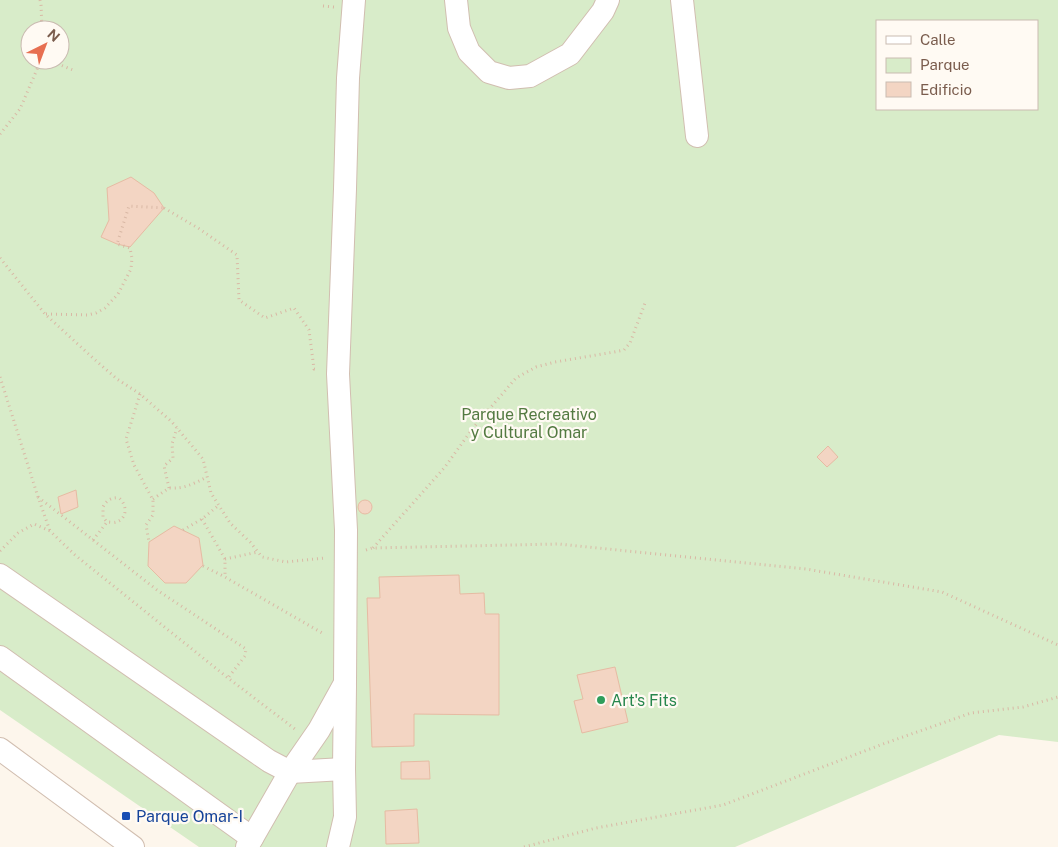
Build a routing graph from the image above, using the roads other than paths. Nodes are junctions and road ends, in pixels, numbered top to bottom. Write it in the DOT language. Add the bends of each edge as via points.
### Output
graph roads {
  1 [pos="354,0"];
  2 [pos="456,0"];
  3 [pos="608,0"];
  4 [pos="682,0"];
  5 [pos="698,136"];
  6 [pos="0,575"];
  7 [pos="0,658"];
  8 [pos="345,683"];
  9 [pos="0,748"];
  10 [pos="344,769"];
  11 [pos="290,772"];
  12 [pos="249,842"];
  13 [pos="133,847"];
  14 [pos="338,847"];
  1 -- 8 [label="street" via="348,78 338,374 346,530"];
  2 -- 3 [label="street" via="459,28 468,52 489,72 509,78 530,76 570,54 603,12"];
  4 -- 5 [label="street"];
  6 -- 11 [label="street" via="269,761"];
  7 -- 12 [label="street"];
  8 -- 10 [label="street"];
  8 -- 11 [label="street" via="319,730"];
  9 -- 13 [label="street"];
  10 -- 11 [label="street"];
  10 -- 14 [label="street" via="345,817"];
  11 -- 12 [label="street"];
}
